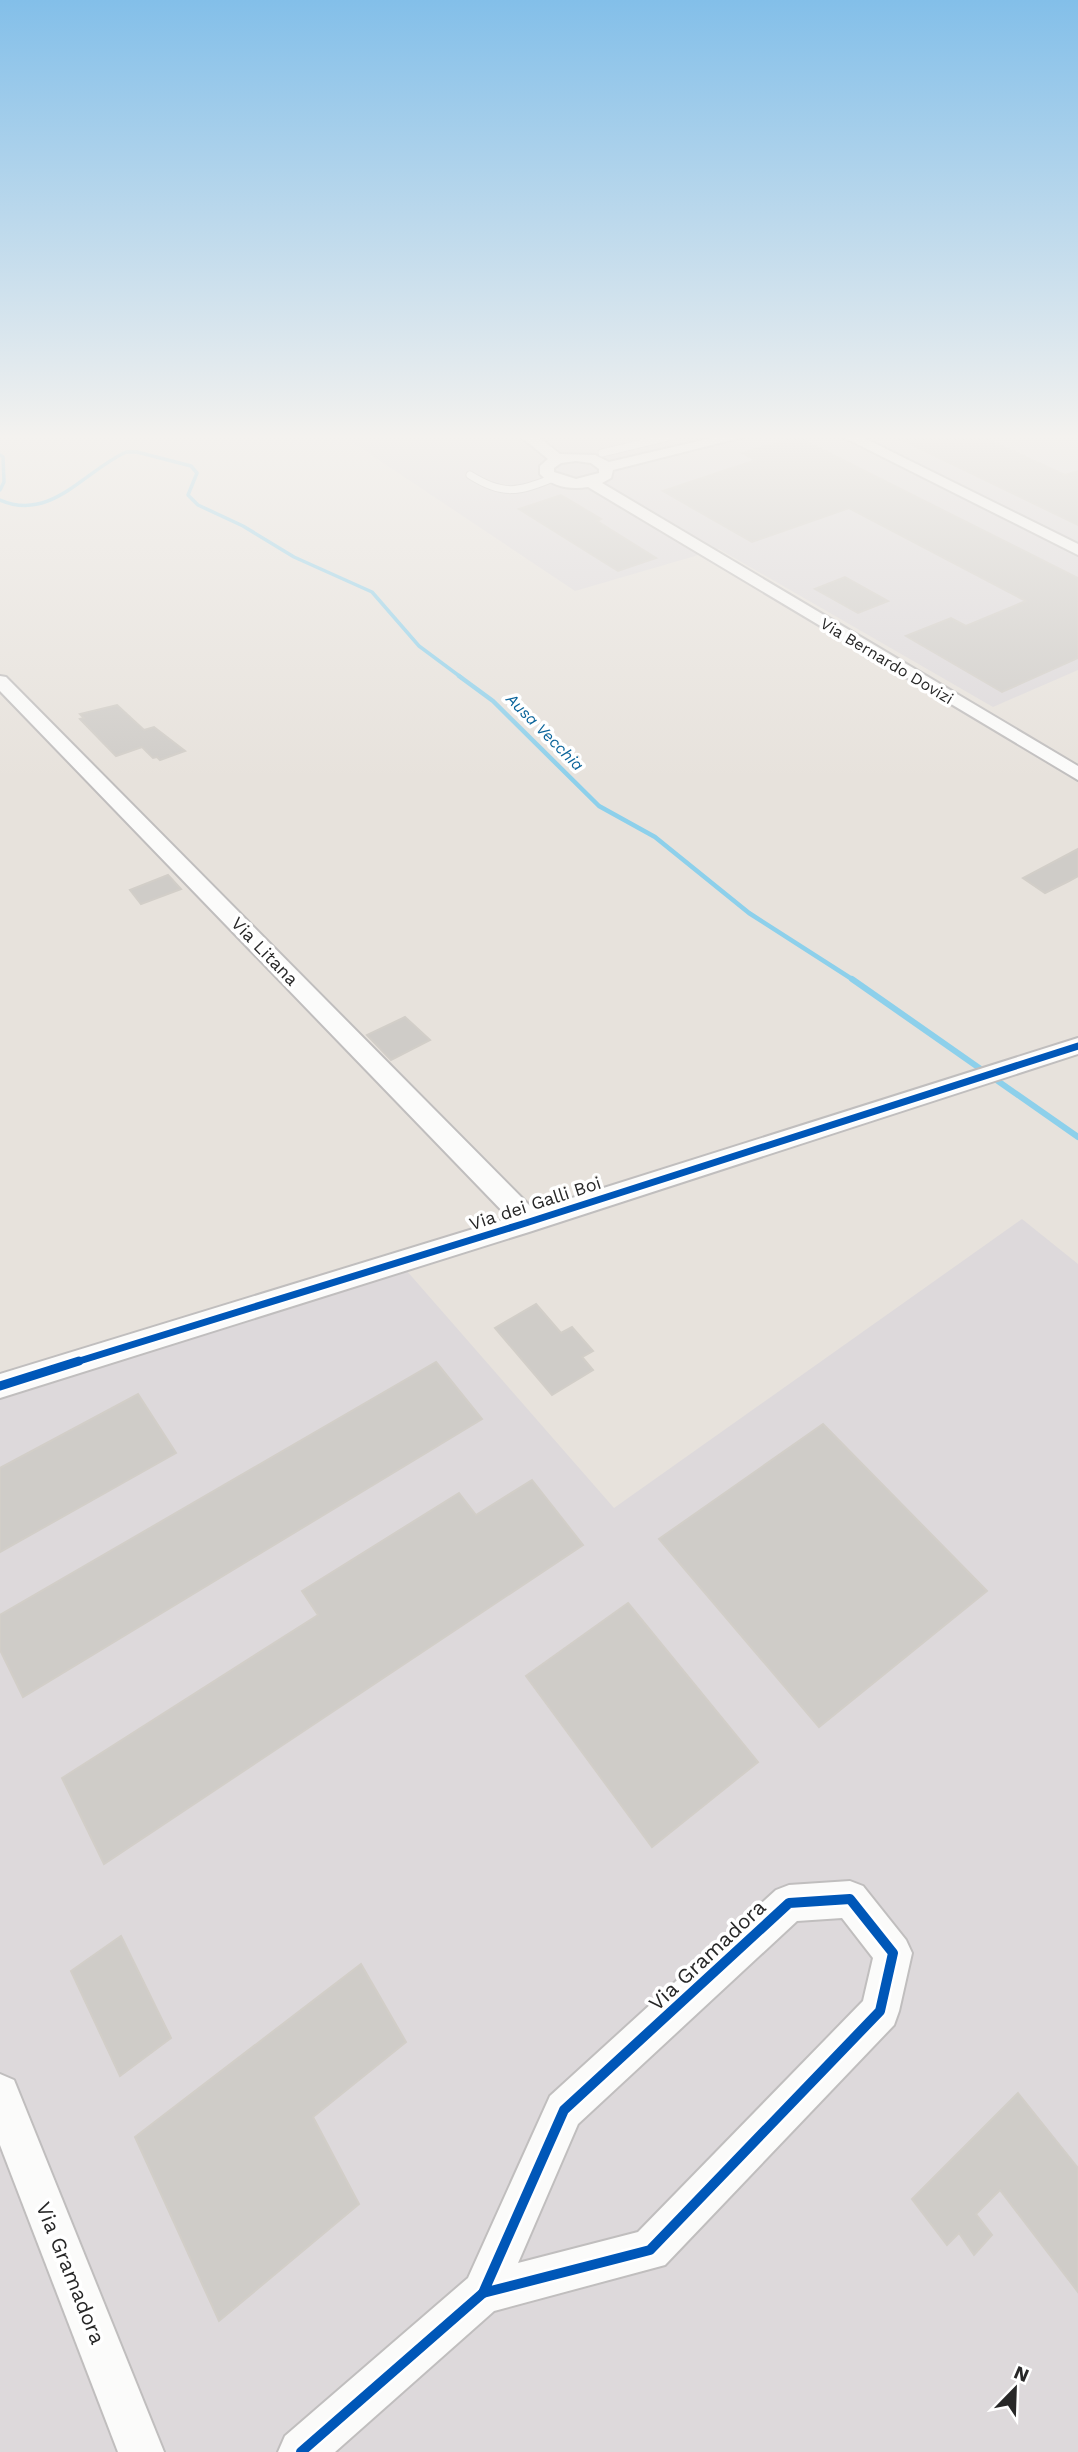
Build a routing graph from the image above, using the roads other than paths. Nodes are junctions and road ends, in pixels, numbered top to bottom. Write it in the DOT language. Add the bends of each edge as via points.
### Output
graph roads {
  1 [pos="704,550"];
  2 [pos="0,681"];
  3 [pos="1078,774"];
  4 [pos="1078,1046"];
  5 [pos="1021,1064"];
  6 [pos="529,1222"];
  7 [pos="0,1386"];
  8 [pos="0,2094"];
  9 [pos="483,2293"];
  10 [pos="141,2452"];
  11 [pos="301,2452"];
  1 -- 3 [label="street, Via Bernardo Dovizi"];
  2 -- 6 [label="street, Via Litana"];
  4 -- 5 [label="street, Via dei Galli Boi"];
  5 -- 6 [label="street, Via dei Galli Boi"];
  6 -- 7 [label="street, Via dei Galli Boi"];
  8 -- 10 [label="street, Via Gramadora"];
  9 -- 9 [label="street, Via Gramadora" via="650,2250 880,2011 893,1953 850,1899 789,1903 564,2110"];
  9 -- 11 [label="street, Via Gramadora"];
}
